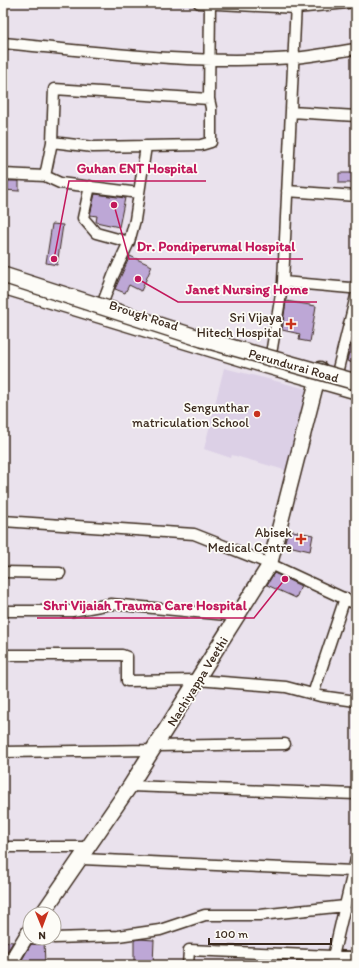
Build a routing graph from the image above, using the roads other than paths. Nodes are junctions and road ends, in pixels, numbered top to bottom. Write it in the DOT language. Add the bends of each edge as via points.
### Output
graph roads {
  1 [pos="204,3"];
  2 [pos="347,3"];
  3 [pos="296,6"];
  4 [pos="3,43"];
  5 [pos="356,49"];
  6 [pos="293,58"];
  7 [pos="209,59"];
  8 [pos="209,99"];
  9 [pos="291,112"];
  10 [pos="356,116"];
  11 [pos="52,142"];
  12 [pos="146,146"];
  13 [pos="3,174"];
  14 [pos="45,176"];
  15 [pos="90,186"];
  16 [pos="287,191"];
  17 [pos="139,192"];
  18 [pos="356,196"];
  19 [pos="129,242"];
  20 [pos="3,269"];
  21 [pos="3,276"];
  22 [pos="3,282"];
  23 [pos="283,282"];
  24 [pos="3,286"];
  25 [pos="356,287"];
  26 [pos="356,296"];
  27 [pos="103,302"];
  28 [pos="270,354"];
  29 [pos="337,373"];
  30 [pos="319,374"];
  31 [pos="356,378"];
  32 [pos="356,382"];
  33 [pos="356,388"];
  34 [pos="356,391"];
  35 [pos="3,521"];
  36 [pos="270,564"];
  37 [pos="3,572"];
  38 [pos="60,573"];
  39 [pos="345,598"];
  40 [pos="356,604"];
  41 [pos="3,611"];
  42 [pos="238,616"];
  43 [pos="3,655"];
  44 [pos="197,680"];
  45 [pos="313,694"];
  46 [pos="356,701"];
  47 [pos="285,744"];
  48 [pos="154,748"];
  49 [pos="3,752"];
  50 [pos="130,786"];
  51 [pos="356,794"];
  52 [pos="3,847"];
  53 [pos="85,853"];
  54 [pos="356,859"];
  55 [pos="353,871"];
  56 [pos="48,906"];
  57 [pos="345,906"];
  58 [pos="62,938"];
  59 [pos="23,946"];
  60 [pos="356,957"];
  61 [pos="332,961"];
  62 [pos="9,965"];
  63 [pos="188,965"];
  1 -- 3 [label="street"];
  1 -- 7 [label="street"];
  2 -- 3 [label="street"];
  3 -- 6 [label="street"];
  4 -- 7 [label="street" via="126,55"];
  5 -- 6 [label="street"];
  6 -- 7 [label="street"];
  6 -- 9 [label="street"];
  7 -- 8 [label="street"];
  8 -- 11 [label="street" via="54,89"];
  8 -- 12 [label="street" via="211,142 201,145"];
  9 -- 10 [label="street"];
  9 -- 16 [label="street"];
  11 -- 12 [label="street" via="93,147"];
  11 -- 14 [label="street"];
  12 -- 17 [label="street"];
  13 -- 14 [label="street"];
  14 -- 15 [label="street" via="60,183"];
  15 -- 17 [label="street"];
  15 -- 19 [label="street" via="83,218 96,233"];
  16 -- 18 [label="street"];
  16 -- 23 [label="street"];
  17 -- 19 [label="street"];
  19 -- 27 [label="street"];
  20 -- 27 [label="main road, Brough Road"];
  21 -- 32 [label="main road, Perundurai Road, bridge" via="202,339"];
  22 -- 33 [label="main road, Perundurai Road, bridge"];
  23 -- 25 [label="street"];
  23 -- 28 [label="street"];
  24 -- 30 [label="main road, Brough Road"];
  26 -- 29 [label="street"];
  27 -- 28 [label="main road, Brough Road"];
  28 -- 30 [label="main road, Brough Road"];
  29 -- 30 [label="main road, Brough Road"];
  29 -- 31 [label="main road, Brough Road"];
  30 -- 34 [label="main road, Brough Road"];
  30 -- 36 [label="street, Nachiyappa Veethi"];
  35 -- 36 [label="street" via="194,534"];
  36 -- 39 [label="street"];
  36 -- 42 [label="street, Nachiyappa Veethi"];
  37 -- 38 [label="street"];
  39 -- 40 [label="street"];
  39 -- 45 [label="street"];
  41 -- 42 [label="street" via="72,611 110,604"];
  42 -- 44 [label="street, Nachiyappa Veethi"];
  43 -- 44 [label="street" via="122,655 127,657 127,681"];
  44 -- 45 [label="street" via="286,687"];
  44 -- 48 [label="street, Nachiyappa Veethi"];
  45 -- 46 [label="street"];
  47 -- 48 [label="street"];
  48 -- 49 [label="street"];
  48 -- 50 [label="street, Nachiyappa Veethi"];
  50 -- 51 [label="street"];
  50 -- 53 [label="street, Nachiyappa Veethi"];
  52 -- 53 [label="street"];
  53 -- 55 [label="street"];
  53 -- 56 [label="street, Nachiyappa Veethi"];
  54 -- 55 [label="street"];
  55 -- 57 [label="street"];
  57 -- 58 [label="street" via="260,915 205,915 160,930 118,936"];
  57 -- 61 [label="street"];
  59 -- 62 [label="street"];
  60 -- 61 [label="street"];
  61 -- 63 [label="street" via="189,950"];
}
